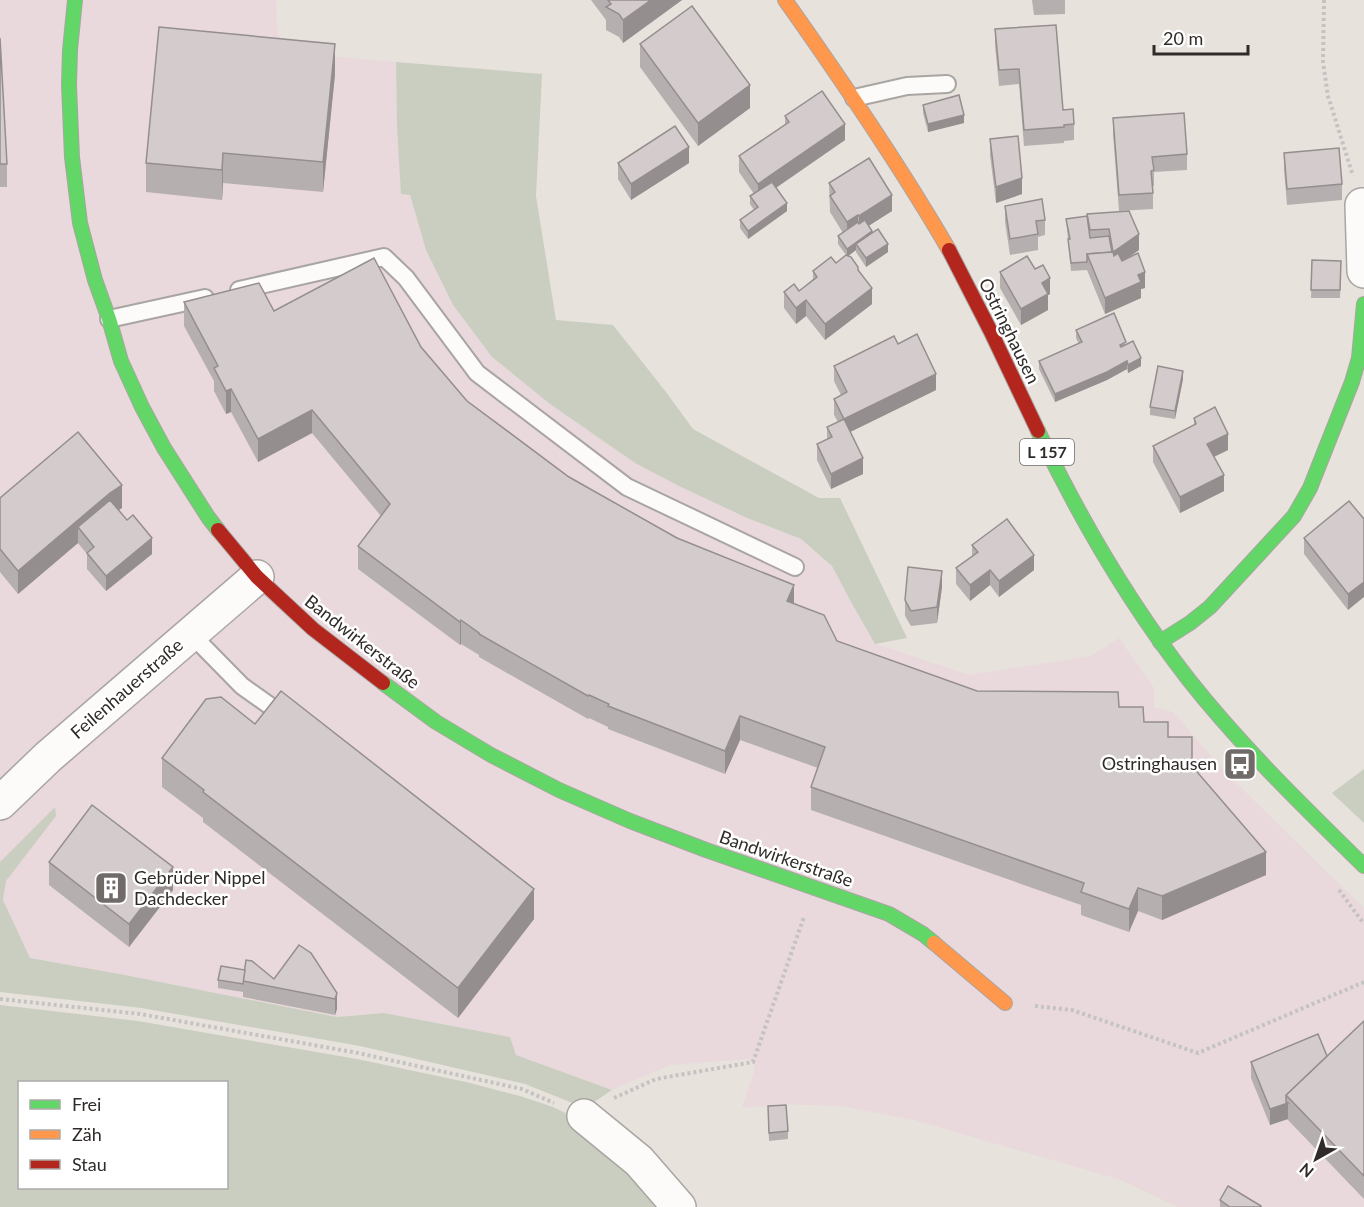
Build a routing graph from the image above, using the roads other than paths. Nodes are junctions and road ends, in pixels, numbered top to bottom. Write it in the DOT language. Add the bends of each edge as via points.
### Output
graph roads {
  1 [pos="75,0"];
  2 [pos="785,0"];
  3 [pos="947,84"];
  4 [pos="854,98"];
  5 [pos="1362,205"];
  6 [pos="1364,271"];
  7 [pos="1364,304"];
  8 [pos="109,319"];
  9 [pos="795,567"];
  10 [pos="257,578"];
  11 [pos="191,634"];
  12 [pos="1160,642"];
  13 [pos="303,730"];
  14 [pos="0,802"];
  15 [pos="1364,866"];
  16 [pos="1005,1003"];
  17 [pos="584,1116"];
  18 [pos="679,1207"];
  1 -- 8 [label="street, Bandwirkerstraße" via="69,86 72,157 80,224"];
  2 -- 4 [label="street, Ostringhausen / L 157"];
  3 -- 4 [label="lane" via="907,86"];
  4 -- 12 [label="street, Ostringhausen / L 157" via="953,258 1078,512"];
  5 -- 6 [label="street"];
  7 -- 12 [label="street" via="1359,358 1352,382 1310,488 1294,516 1210,606"];
  8 -- 9 [label="lane" via="384,257 406,278 477,374 627,487"];
  8 -- 10 [label="street, Bandwirkerstraße" via="121,361 164,448 208,517"];
  10 -- 11 [label="street, Feilenhauerstraße"];
  10 -- 16 [label="street, Bandwirkerstraße" via="313,629 384,684 491,755 630,821 889,914 923,934"];
  11 -- 13 [label="lane" via="242,686"];
  11 -- 14 [label="street, Feilenhauerstraße"];
  12 -- 15 [label="street, Ostringhausen / L 157" via="1252,753"];
  17 -- 18 [label="street" via="639,1161"];
}
